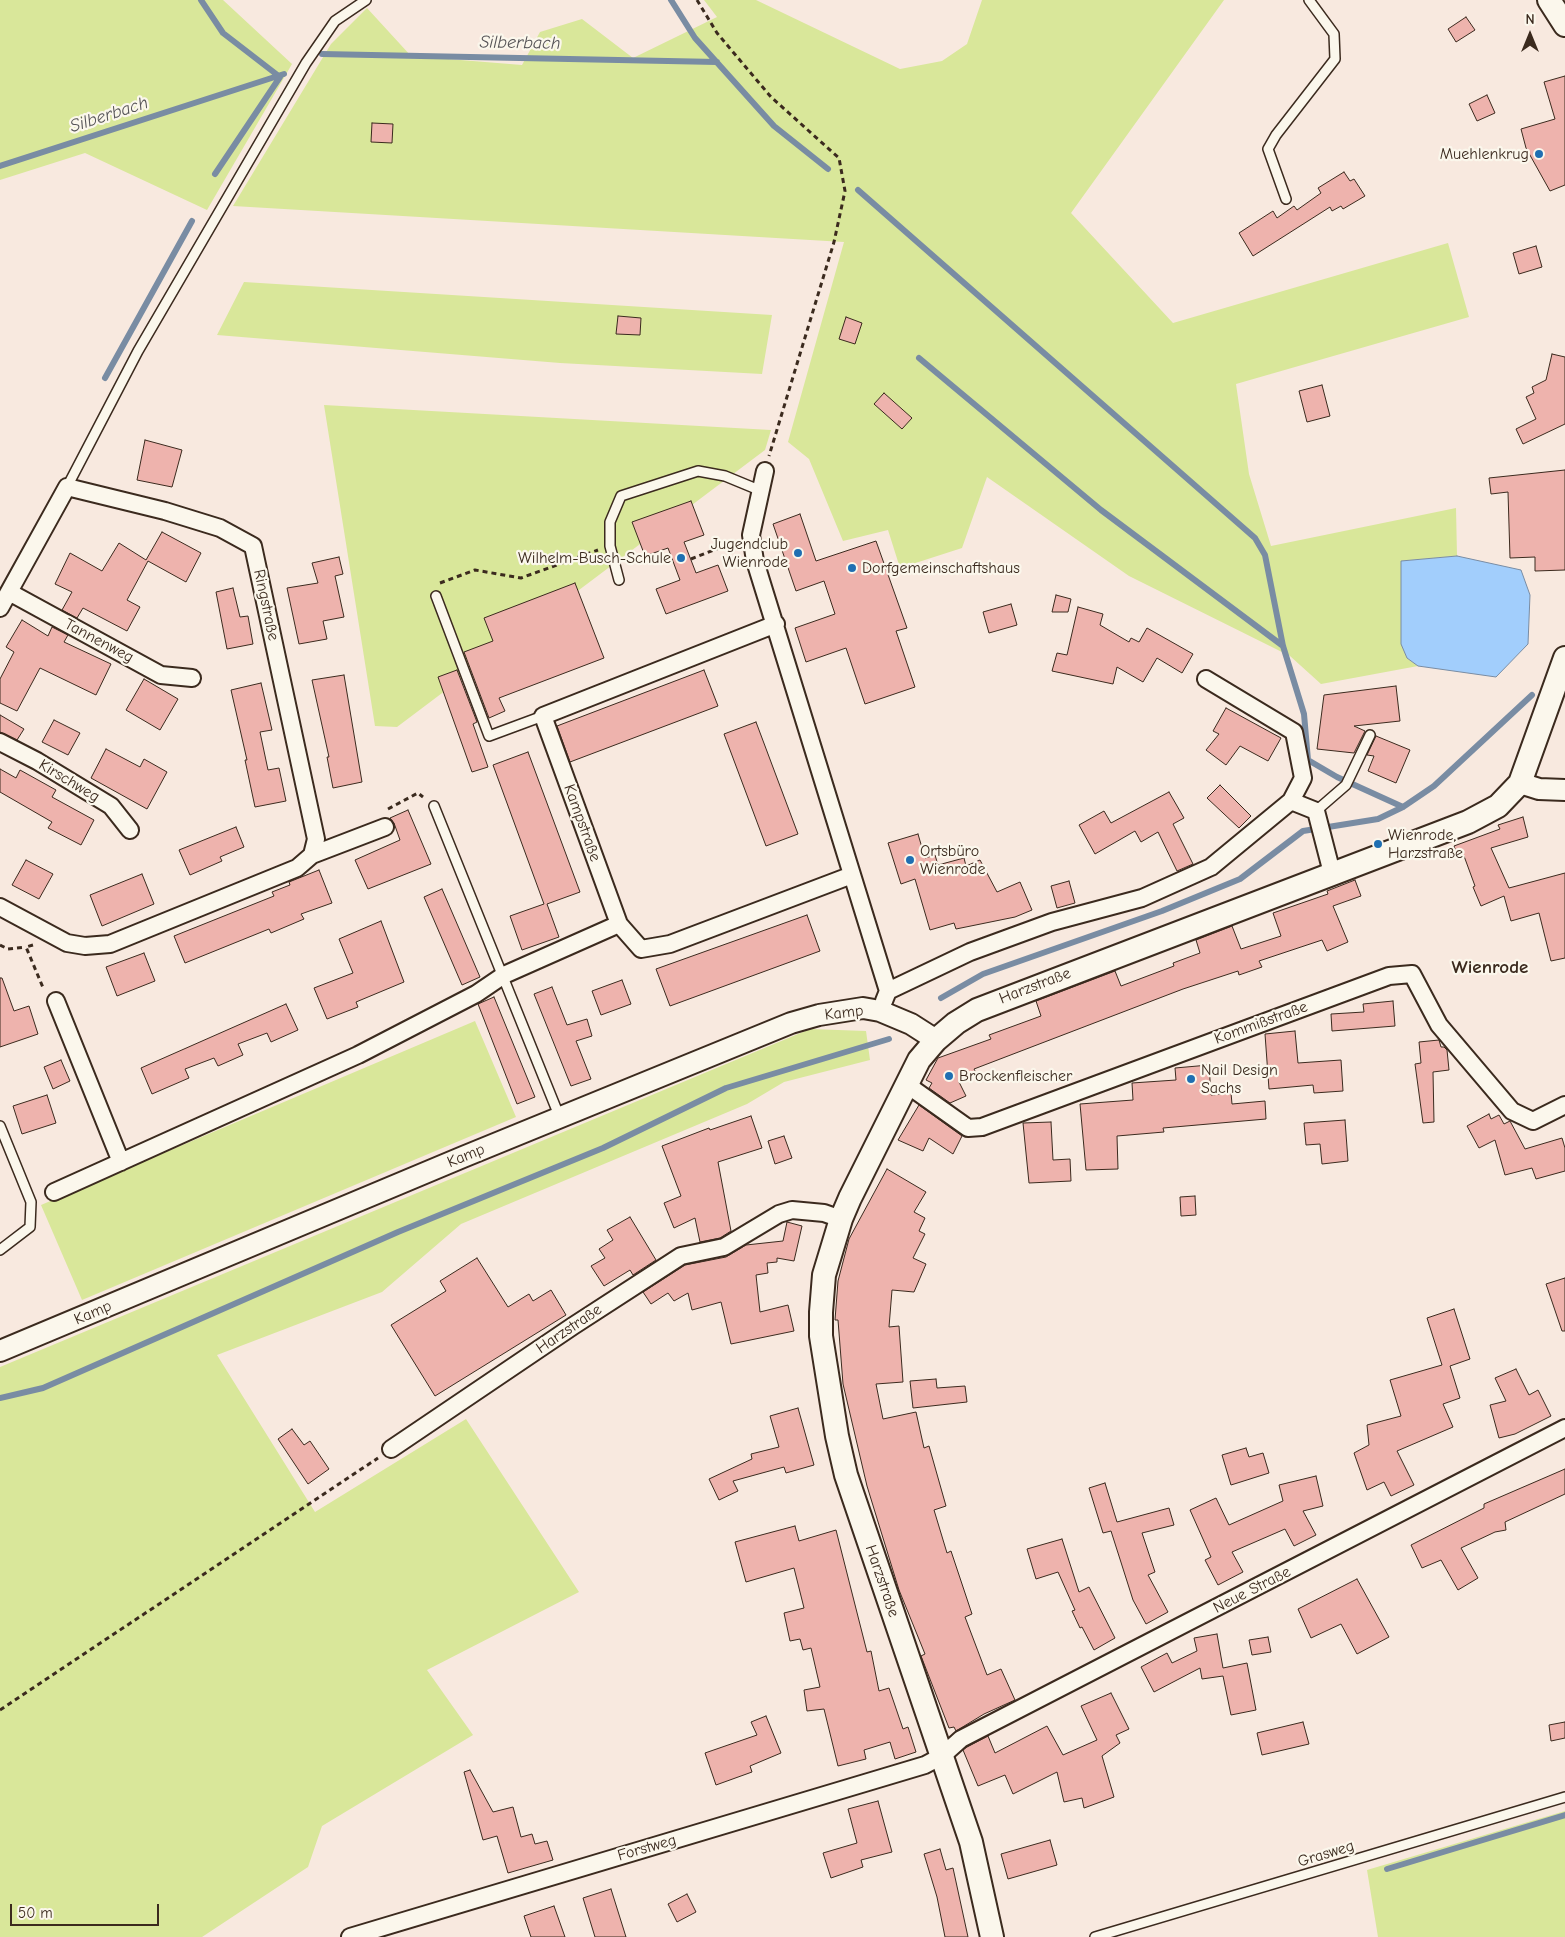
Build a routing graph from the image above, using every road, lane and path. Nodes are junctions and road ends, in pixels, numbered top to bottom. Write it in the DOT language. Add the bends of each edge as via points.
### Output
graph roads {
  1 [pos="366,0"];
  2 [pos="697,0"];
  3 [pos="1309,0"];
  4 [pos="1549,0"];
  5 [pos="1565,26"];
  6 [pos="1286,199"];
  7 [pos="765,471"];
  8 [pos="67,488"];
  9 [pos="759,490"];
  10 [pos="737,540"];
  11 [pos="610,546"];
  12 [pos="691,559"];
  13 [pos="619,580"];
  14 [pos="9,592"];
  15 [pos="436,596"];
  16 [pos="0,608"];
  17 [pos="776,624"];
  18 [pos="1565,658"];
  19 [pos="192,678"];
  20 [pos="1206,679"];
  21 [pos="542,716"];
  22 [pos="1370,735"];
  23 [pos="0,742"];
  24 [pos="1520,783"];
  25 [pos="1565,790"];
  26 [pos="1291,800"];
  27 [pos="434,806"];
  28 [pos="1317,815"];
  29 [pos="385,827"];
  30 [pos="130,830"];
  31 [pos="312,854"];
  32 [pos="1332,873"];
  33 [pos="852,875"];
  34 [pos="0,907"];
  35 [pos="619,924"];
  36 [pos="67,943"];
  37 [pos="0,945"];
  38 [pos="26,947"];
  39 [pos="504,975"];
  40 [pos="888,991"];
  41 [pos="56,1001"];
  42 [pos="880,1011"];
  43 [pos="936,1040"];
  44 [pos="906,1084"];
  45 [pos="1565,1105"];
  46 [pos="560,1118"];
  47 [pos="0,1126"];
  48 [pos="121,1162"];
  49 [pos="54,1192"];
  50 [pos="841,1219"];
  51 [pos="0,1250"];
  52 [pos="0,1351"];
  53 [pos="1565,1428"];
  54 [pos="391,1449"];
  55 [pos="0,1710"];
  56 [pos="942,1756"];
  57 [pos="1565,1797"];
  58 [pos="350,1937"];
  59 [pos="992,1937"];
  60 [pos="1095,1937"];
  1 -- 8 [label="lane" via="335,21 306,63 138,351"];
  2 -- 7 [label="path" via="717,33 771,97 839,158 845,191 834,242"];
  3 -- 6 [label="lane" via="1334,34 1336,58 1268,149"];
  4 -- 5 [label="main road"];
  7 -- 9 [label="street"];
  8 -- 14 [label="street"];
  8 -- 31 [label="street, Ringstraße" via="165,511 220,528 253,546 316,839"];
  9 -- 11 [label="lane" via="725,476 698,471 621,496 610,522"];
  9 -- 17 [label="street" via="750,535"];
  10 -- 12 [label="path"];
  11 -- 13 [label="lane"];
  11 -- 15 [label="path" via="521,578 474,570 431,586"];
  14 -- 16 [label="street"];
  14 -- 19 [label="street, Tannenweg" via="162,675"];
  15 -- 21 [label="lane" via="489,736"];
  17 -- 21 [label="street"];
  17 -- 33 [label="street"];
  18 -- 24 [label="main road"];
  20 -- 26 [label="street" via="1294,732 1303,778"];
  21 -- 35 [label="street, Kampstraße"];
  22 -- 28 [label="lane" via="1346,785"];
  23 -- 30 [label="street, Kirschweg" via="111,806"];
  24 -- 25 [label="street" via="1539,789"];
  24 -- 32 [label="main road, Harzstraße" via="1498,806 1468,822"];
  26 -- 28 [label="street"];
  26 -- 40 [label="street" via="1211,867 1142,898 1052,922 970,952"];
  27 -- 29 [label="path" via="418,793 381,812"];
  27 -- 39 [label="lane"];
  28 -- 32 [label="street"];
  29 -- 31 [label="street"];
  31 -- 36 [label="street" via="297,868 110,944 86,946"];
  32 -- 43 [label="main road, Harzstraße" via="995,1002 956,1023"];
  33 -- 35 [label="street, Kampstraße" via="670,944 641,949"];
  33 -- 40 [label="street"];
  34 -- 36 [label="street"];
  35 -- 39 [label="street"];
  36 -- 38 [label="path" via="48,941"];
  37 -- 38 [label="path" via="8,949"];
  38 -- 41 [label="path" via="48,999"];
  39 -- 46 [label="lane"];
  39 -- 48 [label="street" via="476,994 358,1055"];
  40 -- 42 [label="street"];
  41 -- 48 [label="street"];
  42 -- 43 [label="street, Kamp" via="911,1024"];
  42 -- 46 [label="street, Kamp" via="863,1008 844,1010 791,1024"];
  43 -- 44 [label="main road, Harzstraße" via="919,1060"];
  44 -- 45 [label="street, Kommißstraße" via="968,1128 982,1128 1388,976 1412,974 1439,1025 1512,1111 1533,1121"];
  44 -- 50 [label="main road, Harzstraße"];
  46 -- 52 [label="street, Kamp"];
  47 -- 51 [label="lane" via="31,1202 30,1227"];
  48 -- 49 [label="street"];
  50 -- 54 [label="street, Harzstraße" via="824,1213 792,1210 778,1214 724,1247 681,1256"];
  50 -- 56 [label="main road, Harzstraße" via="824,1274 821,1312 821,1336 837,1436 846,1475"];
  53 -- 56 [label="street, Neue Straße" via="961,1739"];
  54 -- 55 [label="path"];
  56 -- 58 [label="street, Forstweg" via="925,1765"];
  56 -- 59 [label="main road, Harzstraße" via="971,1842"];
  57 -- 60 [label="lane, Grasweg"];
}
